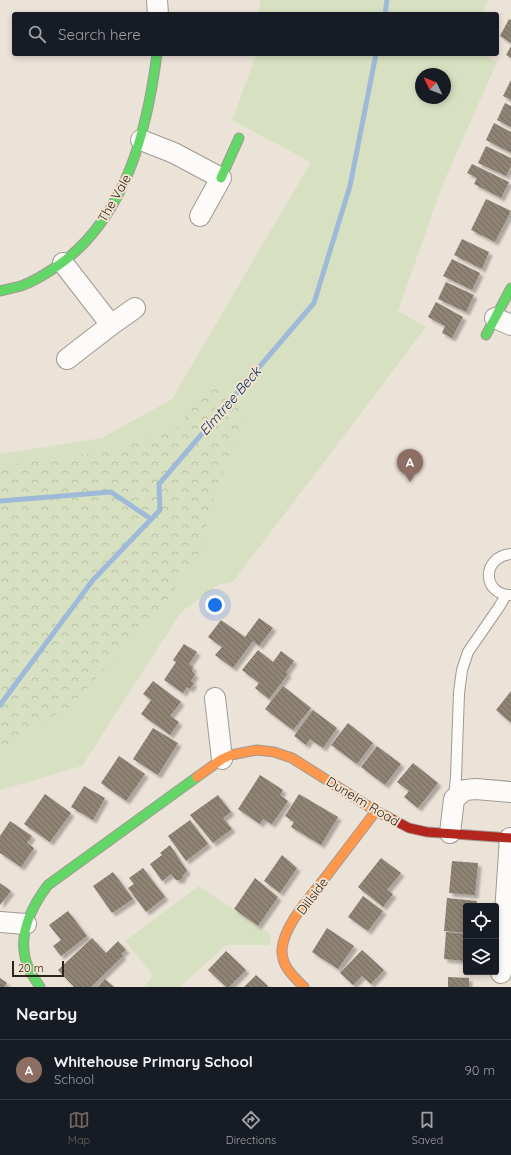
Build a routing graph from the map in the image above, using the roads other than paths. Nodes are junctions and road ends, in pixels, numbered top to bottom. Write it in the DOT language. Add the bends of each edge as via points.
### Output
graph roads {
  1 [pos="157,0"];
  2 [pos="158,12"];
  3 [pos="157,56"];
  4 [pos="239,138"];
  5 [pos="141,140"];
  6 [pos="221,178"];
  7 [pos="200,216"];
  8 [pos="63,263"];
  9 [pos="511,288"];
  10 [pos="0,291"];
  11 [pos="135,308"];
  12 [pos="111,325"];
  13 [pos="498,326"];
  14 [pos="67,359"];
  15 [pos="511,554"];
  16 [pos="509,595"];
  17 [pos="215,698"];
  18 [pos="222,759"];
  19 [pos="511,792"];
  20 [pos="454,799"];
  21 [pos="376,811"];
  22 [pos="450,833"];
  23 [pos="510,838"];
  24 [pos="0,922"];
  25 [pos="26,924"];
  26 [pos="506,951"];
  27 [pos="501,973"];
  28 [pos="40,987"];
  29 [pos="304,987"];
  1 -- 2 [label="street"];
  3 -- 5 [label="street, The Vale" via="150,105"];
  4 -- 6 [label="street"];
  5 -- 6 [label="street" via="174,153"];
  5 -- 8 [label="street, The Vale" via="130,172 115,201 101,223"];
  6 -- 7 [label="street"];
  8 -- 10 [label="street, The Vale" via="20,286"];
  8 -- 12 [label="street"];
  9 -- 13 [label="street"];
  11 -- 12 [label="street"];
  12 -- 14 [label="street"];
  15 -- 16 [label="lane" via="493,562 489,574 492,586 497,591"];
  16 -- 20 [label="lane" via="468,652 462,670"];
  17 -- 18 [label="street"];
  18 -- 21 [label="street, Dunelm Road" via="237,752 250,750 279,752"];
  18 -- 25 [label="street, Dunelm Road" via="48,885 31,909"];
  19 -- 20 [label="street" via="465,790"];
  20 -- 22 [label="street"];
  21 -- 22 [label="street, Dunelm Road" via="409,828"];
  21 -- 29 [label="street, Dillside" via="300,911 284,938 282,951 285,963 290,973"];
  22 -- 23 [label="street, Dunelm Road"];
  23 -- 26 [label="street"];
  24 -- 25 [label="street"];
  25 -- 28 [label="street, Dunelm Road" via="25,954 30,970"];
  26 -- 27 [label="street"];
}
